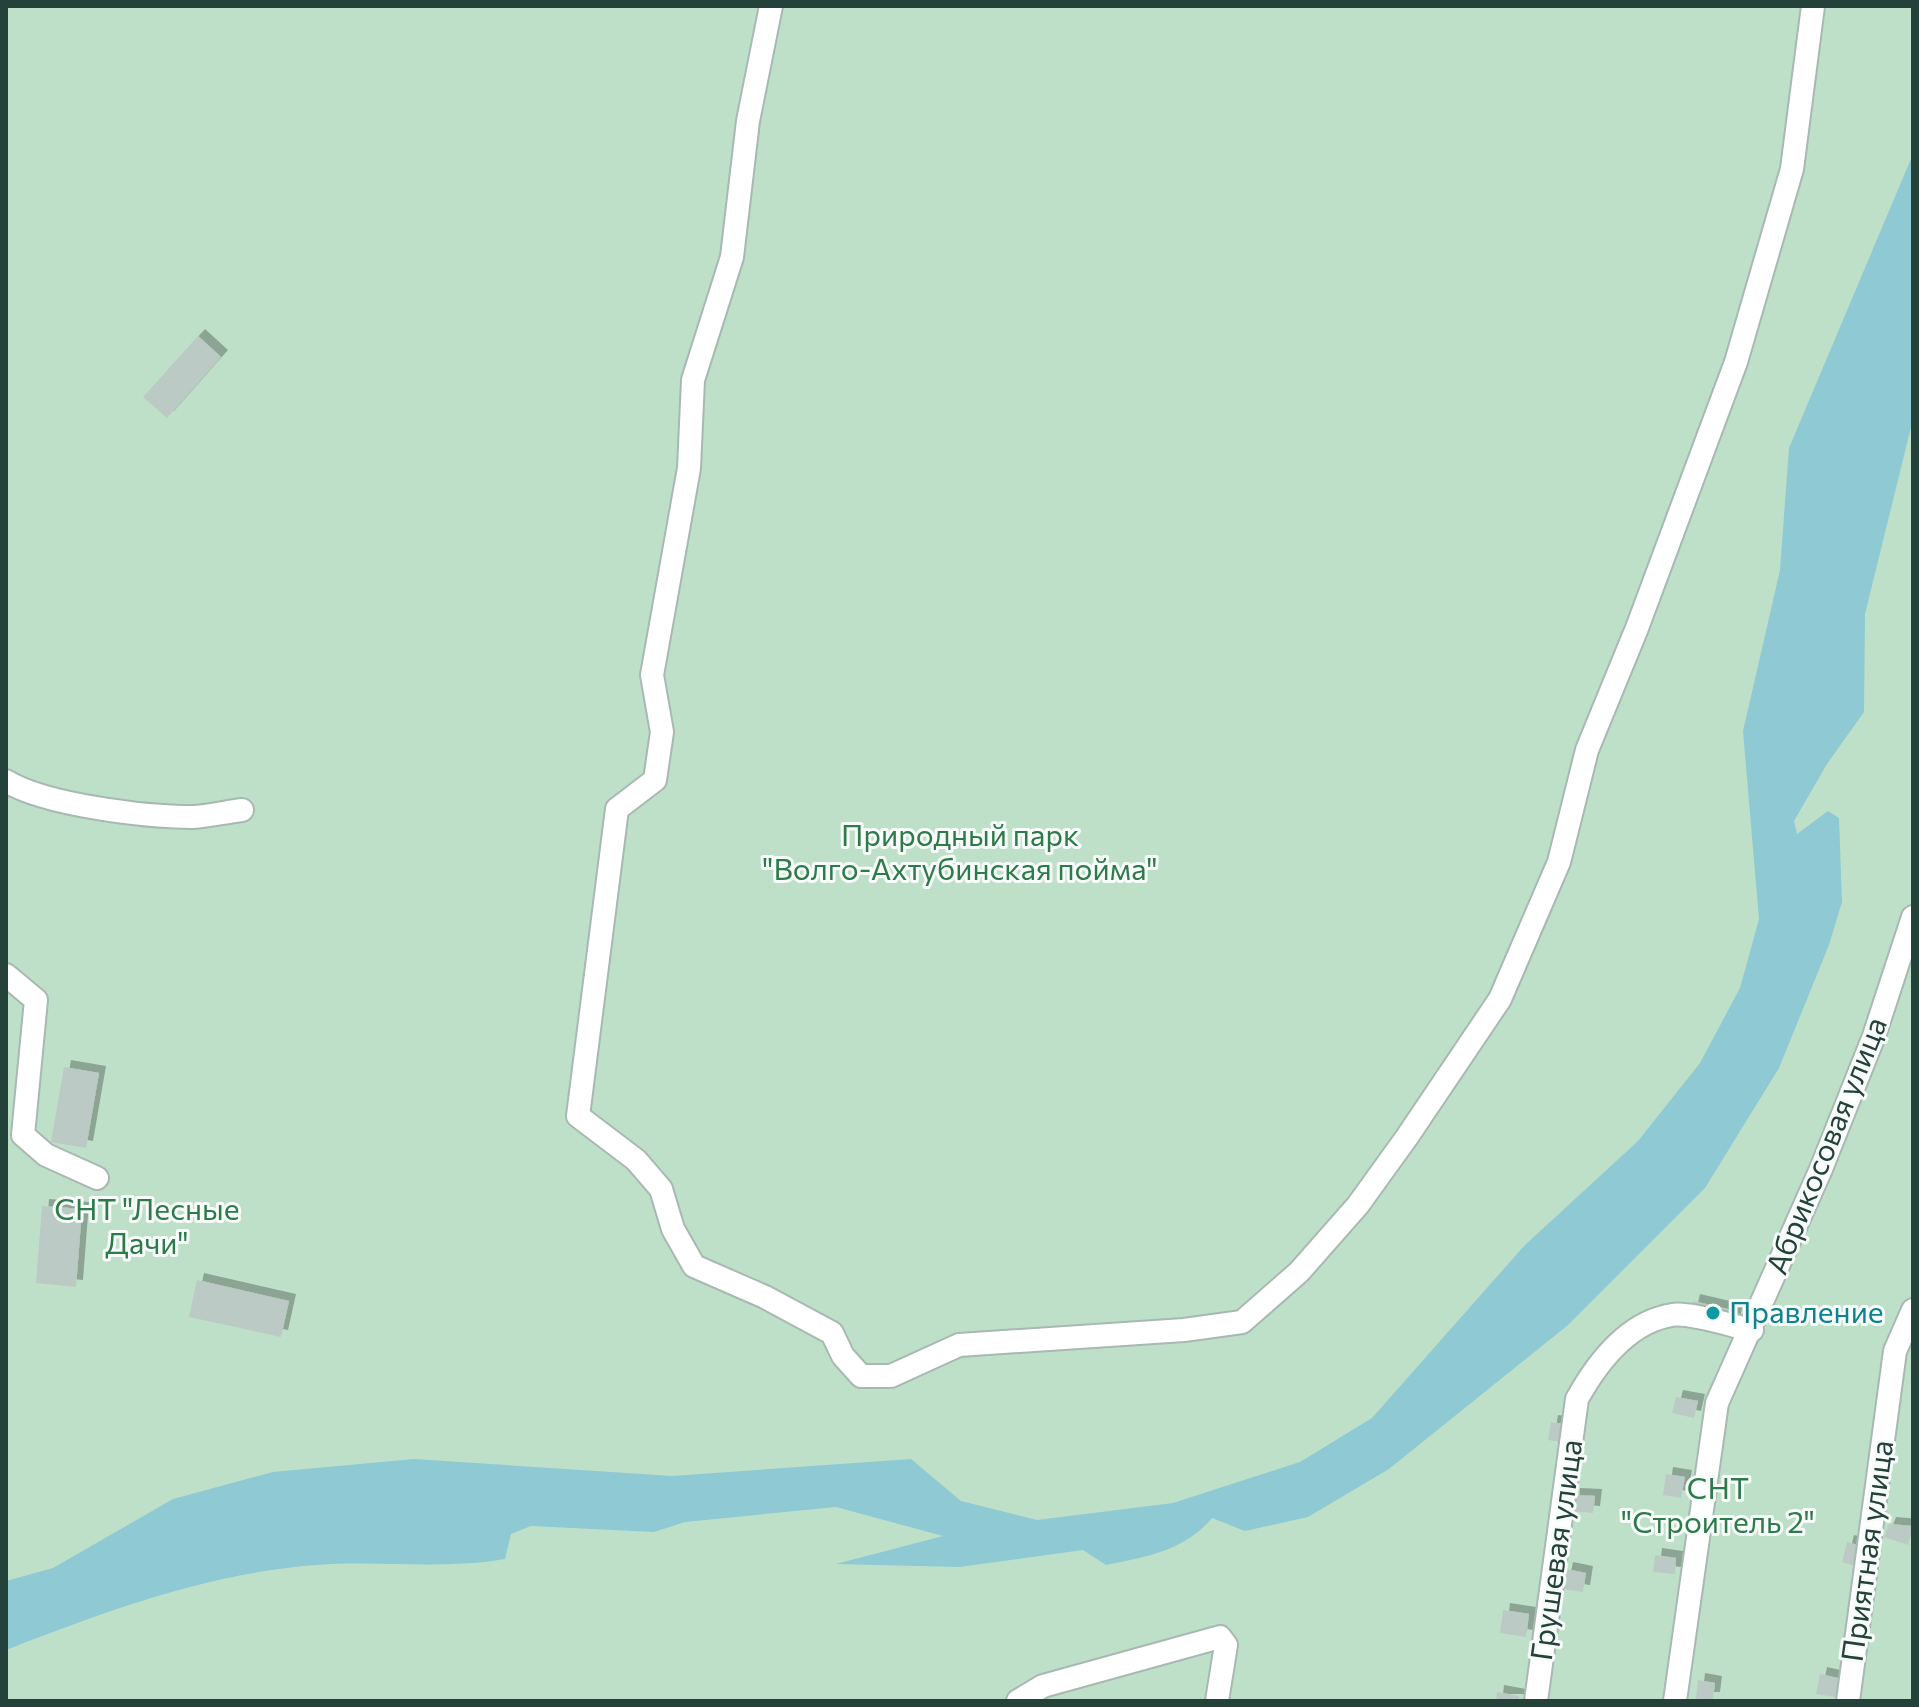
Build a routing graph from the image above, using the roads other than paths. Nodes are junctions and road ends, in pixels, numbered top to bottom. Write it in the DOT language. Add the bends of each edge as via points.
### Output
graph roads {
  1 [pos="771,6"];
  2 [pos="1813,6"];
  3 [pos="10,790"];
  4 [pos="242,810"];
  5 [pos="1913,917"];
  6 [pos="6,975"];
  7 [pos="97,1178"];
  8 [pos="1913,1310"];
  9 [pos="1752,1330"];
  10 [pos="1018,1701"];
  11 [pos="1217,1701"];
  12 [pos="1536,1701"];
  13 [pos="1675,1701"];
  14 [pos="1848,1701"];
  1 -- 2 [label="street" via="748,121 732,257 693,380 689,468 652,675 662,732 655,780 617,809 578,1116 636,1160 661,1189 673,1229 694,1266 832,1333 861,1376 891,1376 959,1345 1242,1322 1309,1261 1358,1205 1500,999 1559,862 1587,750 1736,362 1792,169"];
  3 -- 4 [label="street" via="88,807 193,817"];
  5 -- 9 [label="street, Абрикосовая улица" via="1874,1036"];
  6 -- 7 [label="street" via="36,1000 23,1135 46,1155"];
  8 -- 14 [label="street, Приятная улица" via="1895,1351"];
  9 -- 12 [label="street, Грушевая улица" via="1673,1315 1631,1333 1596,1366 1577,1399"];
  9 -- 13 [label="street, Абрикосовая улица" via="1717,1403"];
  10 -- 11 [label="street" via="1043,1686 1220,1637 1226,1645"];
}
